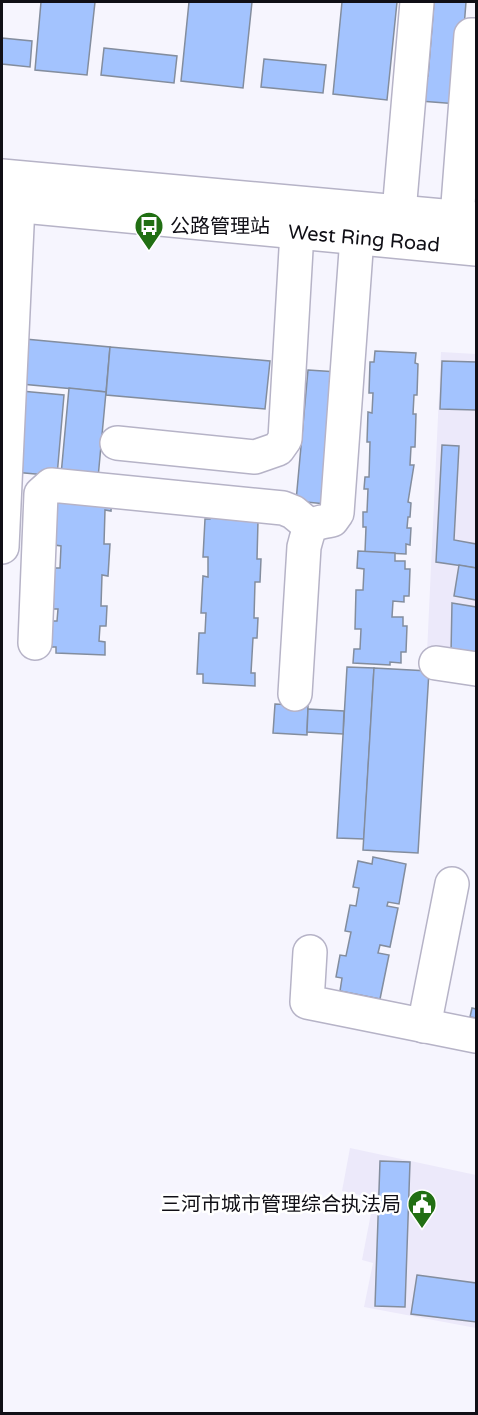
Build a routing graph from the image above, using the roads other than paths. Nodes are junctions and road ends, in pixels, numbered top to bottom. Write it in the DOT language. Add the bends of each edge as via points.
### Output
graph roads {
  1 [pos="417,2"];
  2 [pos="477,35"];
  3 [pos="2,176"];
  4 [pos="10,204"];
  5 [pos="399,212"];
  6 [pos="467,218"];
  7 [pos="297,232"];
  8 [pos="357,237"];
  9 [pos="477,249"];
  10 [pos="117,443"];
  11 [pos="310,526"];
  12 [pos="2,547"];
  13 [pos="34,643"];
  14 [pos="436,663"];
  15 [pos="477,669"];
  16 [pos="295,694"];
  17 [pos="452,884"];
  18 [pos="310,952"];
  19 [pos="424,1026"];
  20 [pos="477,1036"];
  1 -- 5 [label="main road"];
  2 -- 6 [label="main road" via="471,35"];
  3 -- 5 [label="main road, West Ring Road"];
  4 -- 7 [label="main road, West Ring Road"];
  4 -- 12 [label="main road"];
  5 -- 6 [label="main road, West Ring Road"];
  7 -- 8 [label="main road, West Ring Road"];
  7 -- 10 [label="main road" via="285,439 278,449 255,457"];
  8 -- 9 [label="main road, West Ring Road"];
  8 -- 11 [label="main road" via="337,513 332,520"];
  11 -- 13 [label="main road" via="283,508 51,485 41,494"];
  11 -- 16 [label="main road" via="304,547"];
  14 -- 15 [label="main road"];
  17 -- 19 [label="main road"];
  18 -- 19 [label="main road" via="307,1002"];
  19 -- 20 [label="main road"];
}
